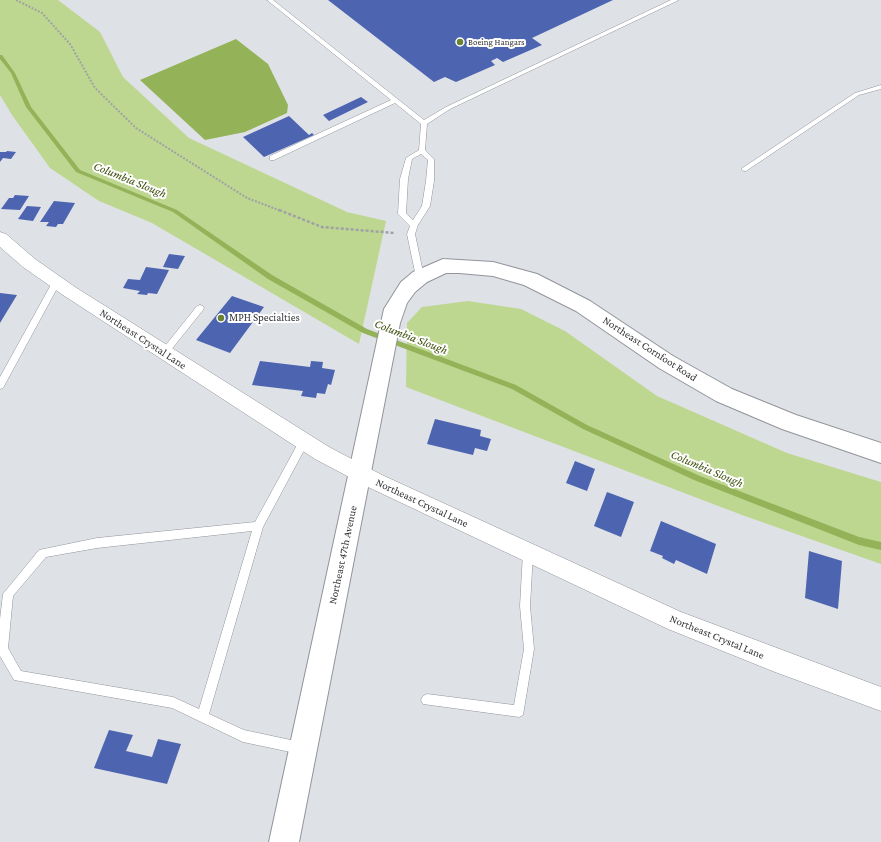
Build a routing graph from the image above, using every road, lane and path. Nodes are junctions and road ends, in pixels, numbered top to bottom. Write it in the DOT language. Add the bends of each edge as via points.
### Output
graph roads {
  1 [pos="16,0"];
  2 [pos="270,0"];
  3 [pos="676,0"];
  4 [pos="881,87"];
  5 [pos="395,101"];
  6 [pos="424,123"];
  7 [pos="422,151"];
  8 [pos="272,158"];
  9 [pos="744,169"];
  10 [pos="414,225"];
  11 [pos="410,234"];
  12 [pos="0,238"];
  13 [pos="420,277"];
  14 [pos="56,283"];
  15 [pos="200,308"];
  16 [pos="164,353"];
  17 [pos="0,385"];
  18 [pos="304,441"];
  19 [pos="881,452"];
  20 [pos="360,473"];
  21 [pos="258,526"];
  22 [pos="528,553"];
  23 [pos="881,699"];
  24 [pos="427,700"];
  25 [pos="203,716"];
  26 [pos="304,748"];
  27 [pos="284,842"];
  1 -- 11 [label="path" via="42,13 70,44 95,88 136,128 247,198 322,227"];
  2 -- 5 [label="lane"];
  3 -- 6 [label="lane" via="448,108"];
  4 -- 9 [label="lane" via="857,94"];
  5 -- 6 [label="lane"];
  5 -- 8 [label="lane"];
  6 -- 7 [label="lane"];
  7 -- 10 [label="lane" via="431,159 430,181 426,206"];
  7 -- 10 [label="lane" via="409,158 404,179 402,214"];
  10 -- 11 [label="lane"];
  11 -- 13 [label="lane"];
  12 -- 14 [label="street, Northeast Crystal Lane"];
  13 -- 19 [label="street, Northeast Cornfoot Road" via="443,266 459,266 493,269 530,279 567,296 666,362 724,395 790,422"];
  13 -- 20 [label="street, Northeast 47th Avenue" via="408,287 394,309"];
  14 -- 16 [label="street, Northeast Crystal Lane"];
  14 -- 17 [label="lane"];
  15 -- 16 [label="lane"];
  16 -- 18 [label="street, Northeast Crystal Lane"];
  18 -- 20 [label="street, Northeast Crystal Lane"];
  18 -- 21 [label="lane"];
  20 -- 22 [label="street, Northeast Crystal Lane"];
  20 -- 26 [label="street, Northeast 47th Avenue"];
  21 -- 25 [label="lane"];
  21 -- 25 [label="lane" via="97,543 43,553 8,594 2,649 18,676 173,703"];
  22 -- 23 [label="street, Northeast Crystal Lane" via="676,621"];
  22 -- 24 [label="lane" via="525,606 529,649 519,711"];
  25 -- 26 [label="lane" via="243,736"];
  26 -- 27 [label="street, Northeast 47th Avenue"];
}
